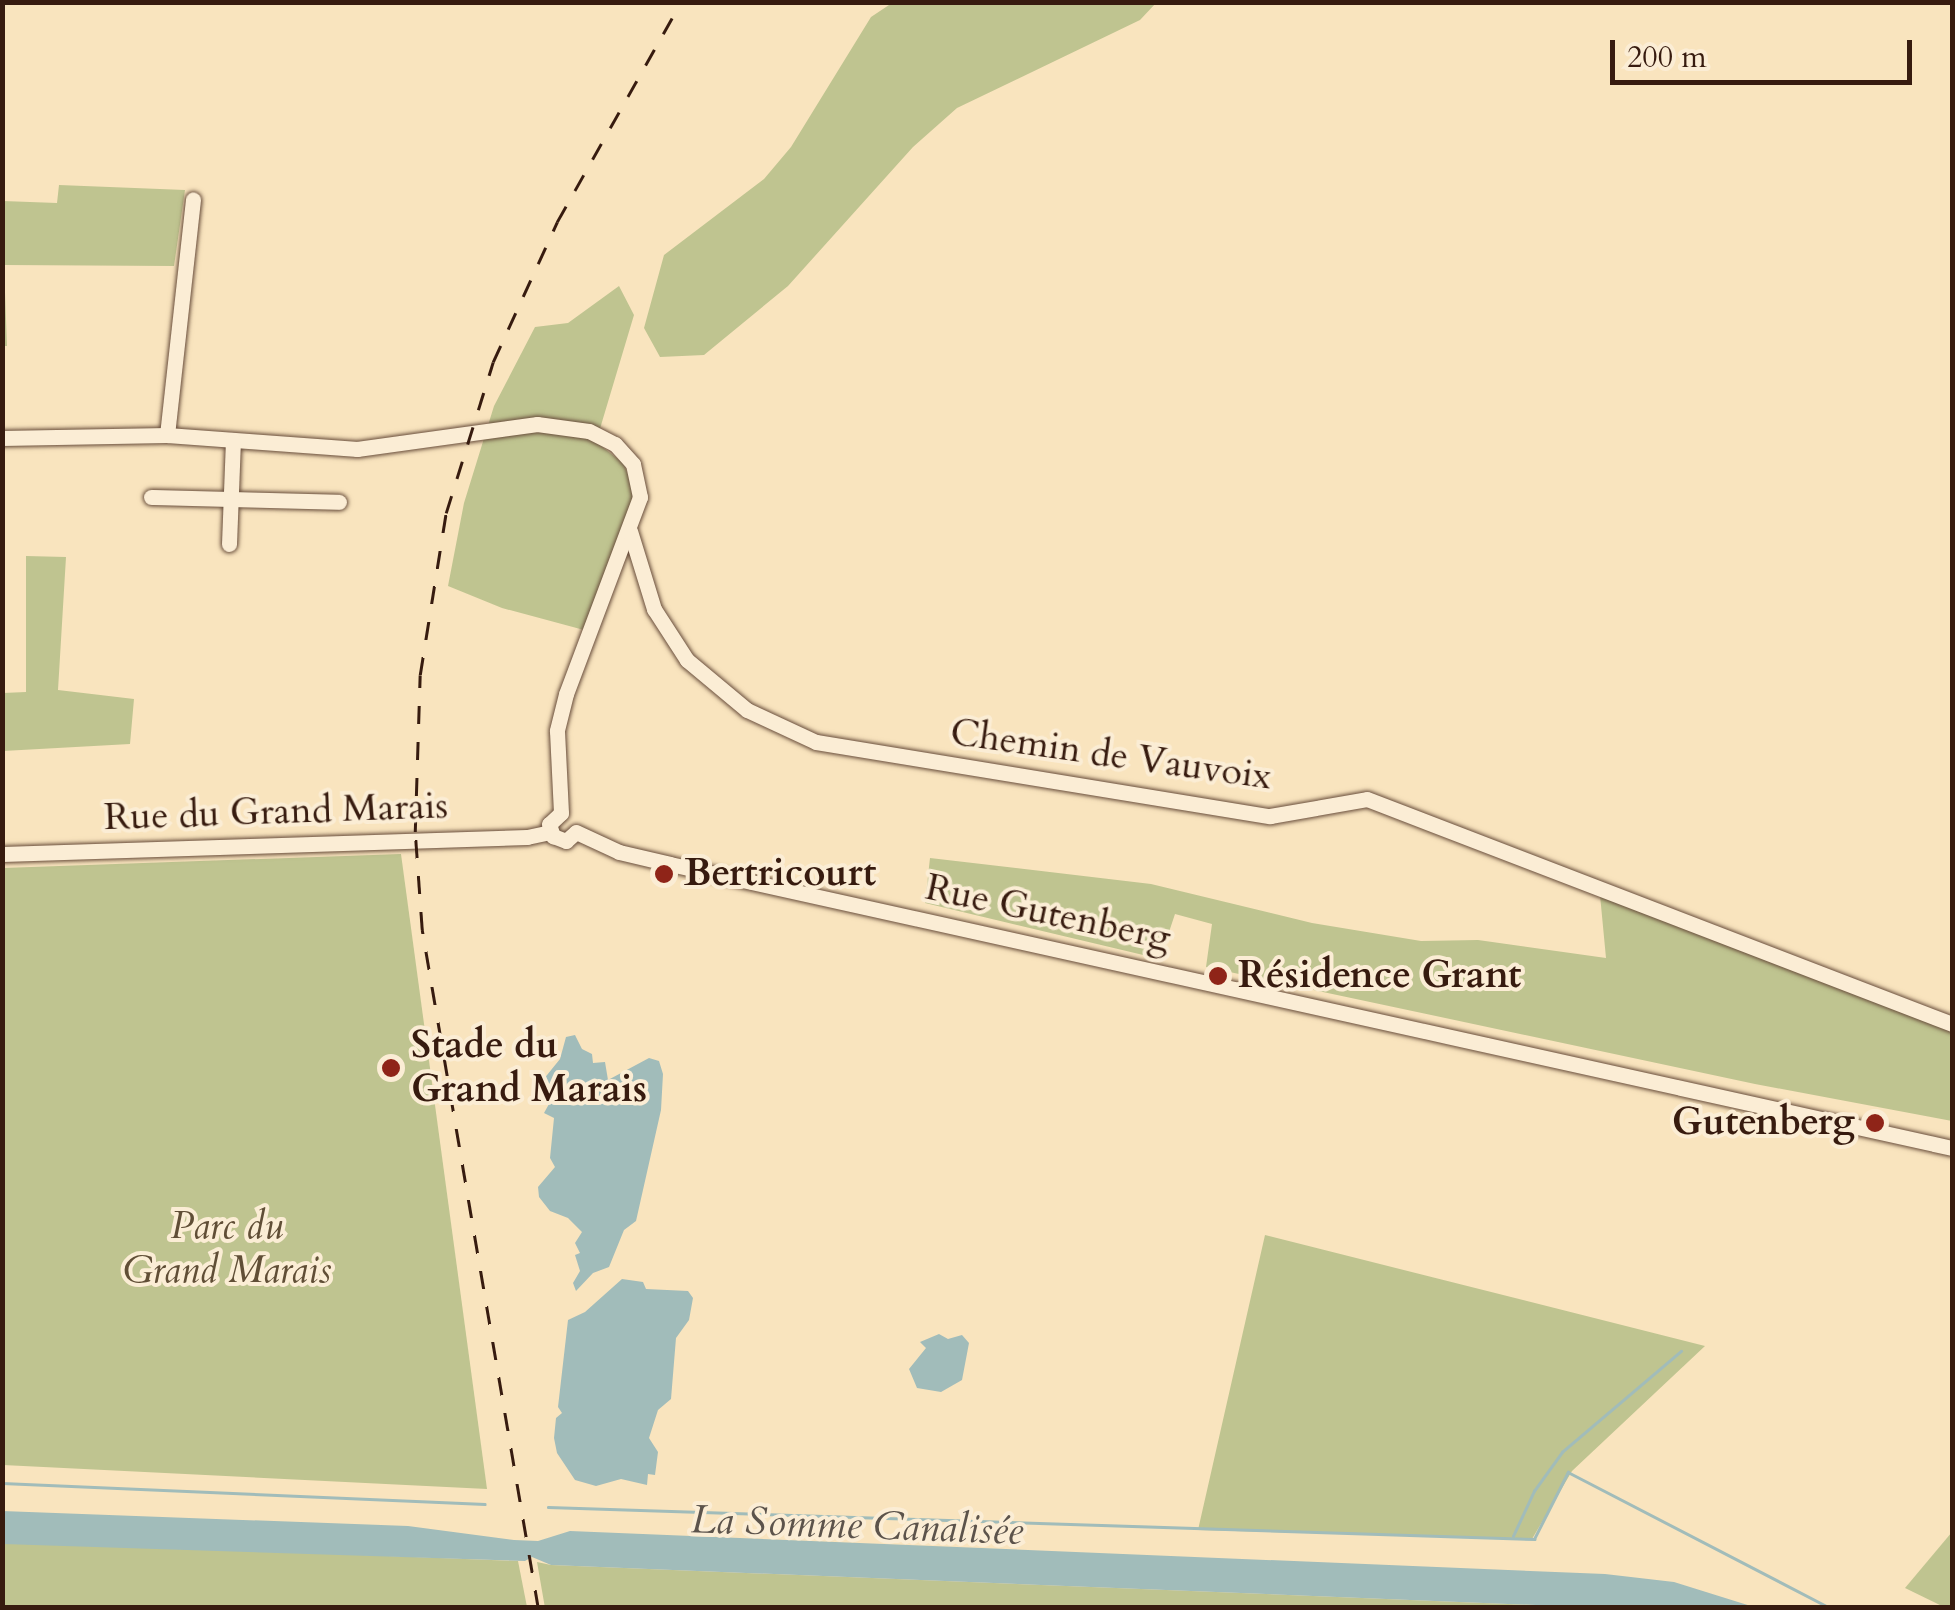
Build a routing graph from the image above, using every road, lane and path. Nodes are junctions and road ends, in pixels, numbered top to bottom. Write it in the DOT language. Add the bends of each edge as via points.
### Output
graph roads {
  1 [pos="193,199"];
  2 [pos="167,435"];
  3 [pos="2,438"];
  4 [pos="233,440"];
  5 [pos="150,497"];
  6 [pos="230,500"];
  7 [pos="339,502"];
  8 [pos="630,531"];
  9 [pos="228,544"];
  10 [pos="561,813"];
  11 [pos="550,832"];
  12 [pos="576,832"];
  13 [pos="2,854"];
  14 [pos="1952,1024"];
  15 [pos="1952,1148"];
  1 -- 2 [label="street"];
  2 -- 3 [label="street"];
  2 -- 4 [label="street"];
  4 -- 6 [label="street"];
  4 -- 8 [label="street" via="357,448 537,424 602,436 625,452 638,474 640,496"];
  5 -- 6 [label="street"];
  6 -- 7 [label="street"];
  6 -- 9 [label="street"];
  8 -- 10 [label="street" via="561,713"];
  8 -- 14 [label="street, Chemin de Vauvoix" via="654,610 687,660 747,710 816,742 1270,816 1368,799"];
  10 -- 11 [label="street" via="551,820"];
  10 -- 12 [label="street" via="574,818"];
  11 -- 12 [label="street" via="566,840"];
  11 -- 13 [label="street, Rue du Grand Marais"];
  12 -- 15 [label="street, Rue Gutenberg" via="619,852 670,864"];
}
